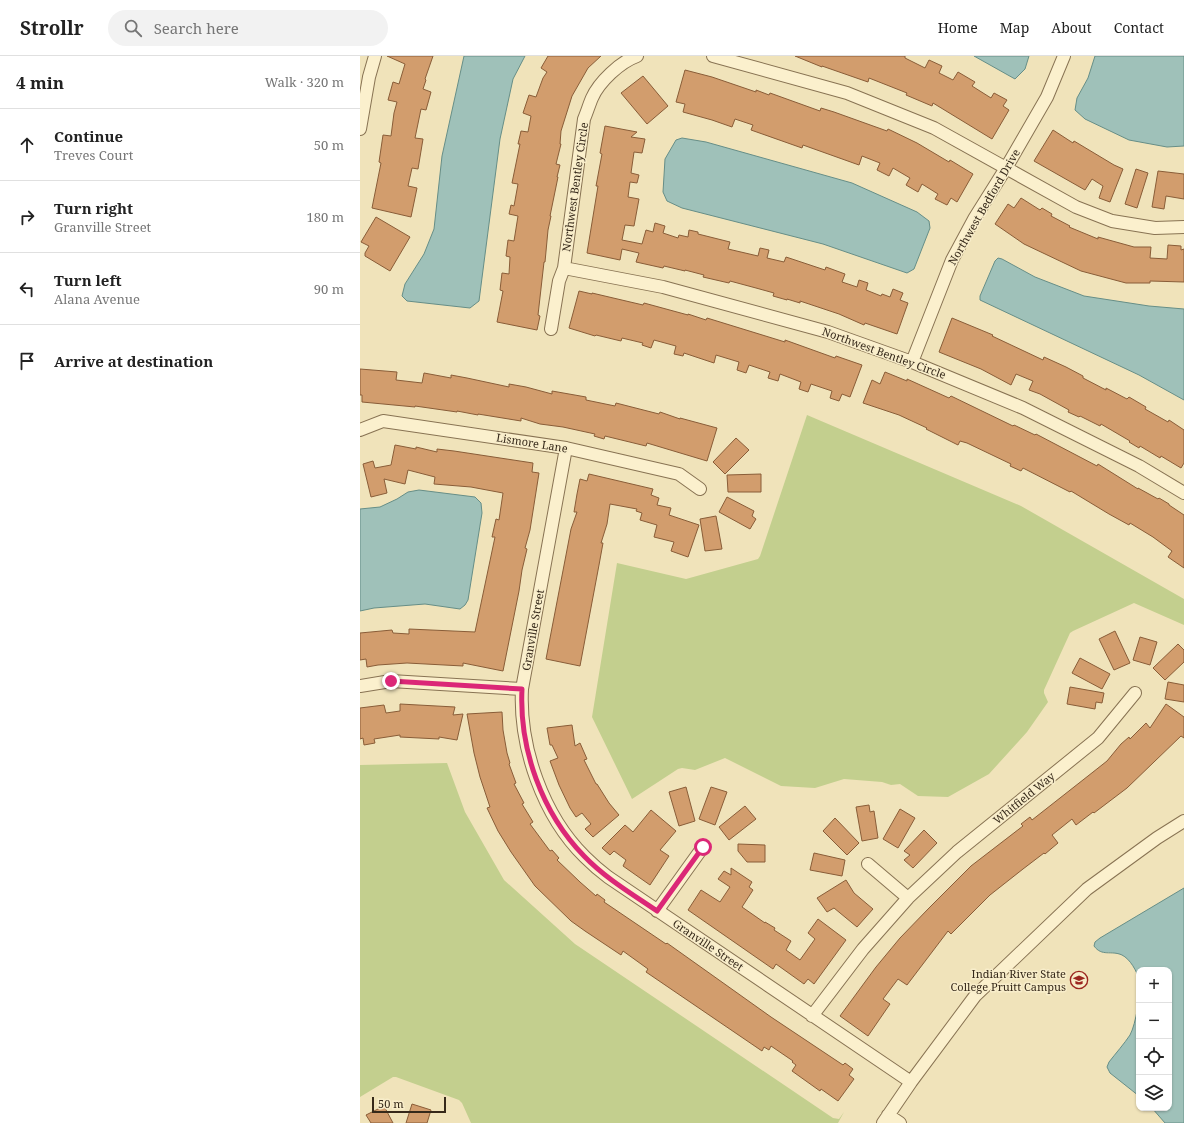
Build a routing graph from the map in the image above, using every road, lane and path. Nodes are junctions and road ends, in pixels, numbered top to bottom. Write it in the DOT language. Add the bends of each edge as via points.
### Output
graph roads {
  1 [pos="375,56"];
  2 [pos="637,56"];
  3 [pos="713,56"];
  4 [pos="1064,56"];
  5 [pos="360,127"];
  6 [pos="1006,168"];
  7 [pos="1184,227"];
  8 [pos="564,268"];
  9 [pos="551,329"];
  10 [pos="912,362"];
  11 [pos="360,430"];
  12 [pos="566,448"];
  13 [pos="700,489"];
  14 [pos="1184,493"];
  15 [pos="360,686"];
  16 [pos="522,689"];
  17 [pos="1135,692"];
  18 [pos="1184,821"];
  19 [pos="703,847"];
  20 [pos="868,864"];
  21 [pos="908,898"];
  22 [pos="657,911"];
  23 [pos="812,1016"];
  24 [pos="911,1082"];
  25 [pos="886,1119"];
  26 [pos="900,1123"];
  1 -- 5 [label="street"];
  2 -- 8 [label="street, Northwest Bentley Circle" via="629,59 607,77 592,97 584,119"];
  3 -- 6 [label="street" via="847,93 934,128"];
  4 -- 6 [label="street, Northwest Bedford Drive" via="1047,97"];
  6 -- 7 [label="street" via="1076,207 1112,221 1155,228"];
  6 -- 10 [label="street, Northwest Bedford Drive" via="952,260"];
  8 -- 9 [label="street, Northwest Bentley Circle" via="559,281"];
  8 -- 10 [label="street, Northwest Bentley Circle" via="670,289 828,332"];
  10 -- 14 [label="street, Northwest Bentley Circle" via="1023,408 1139,466"];
  11 -- 12 [label="street, Lismore Lane" via="383,421"];
  12 -- 13 [label="street, Lismore Lane" via="679,474"];
  12 -- 16 [label="street, Granville Street"];
  15 -- 16 [label="street" via="391,681"];
  16 -- 22 [label="street, Granville Street" via="521,708 533,771 545,801 565,834 584,856 608,877"];
  17 -- 21 [label="street, Whitfield Way" via="1098,738 957,852"];
  18 -- 24 [label="street" via="1086,889 975,996"];
  19 -- 22 [label="street"];
  20 -- 21 [label="street"];
  21 -- 23 [label="street, Whitfield Way" via="863,949"];
  22 -- 23 [label="street, Granville Street"];
  23 -- 24 [label="street, Granville Street"];
  24 -- 25 [label="street"];
  25 -- 26 [label="street"];
}
